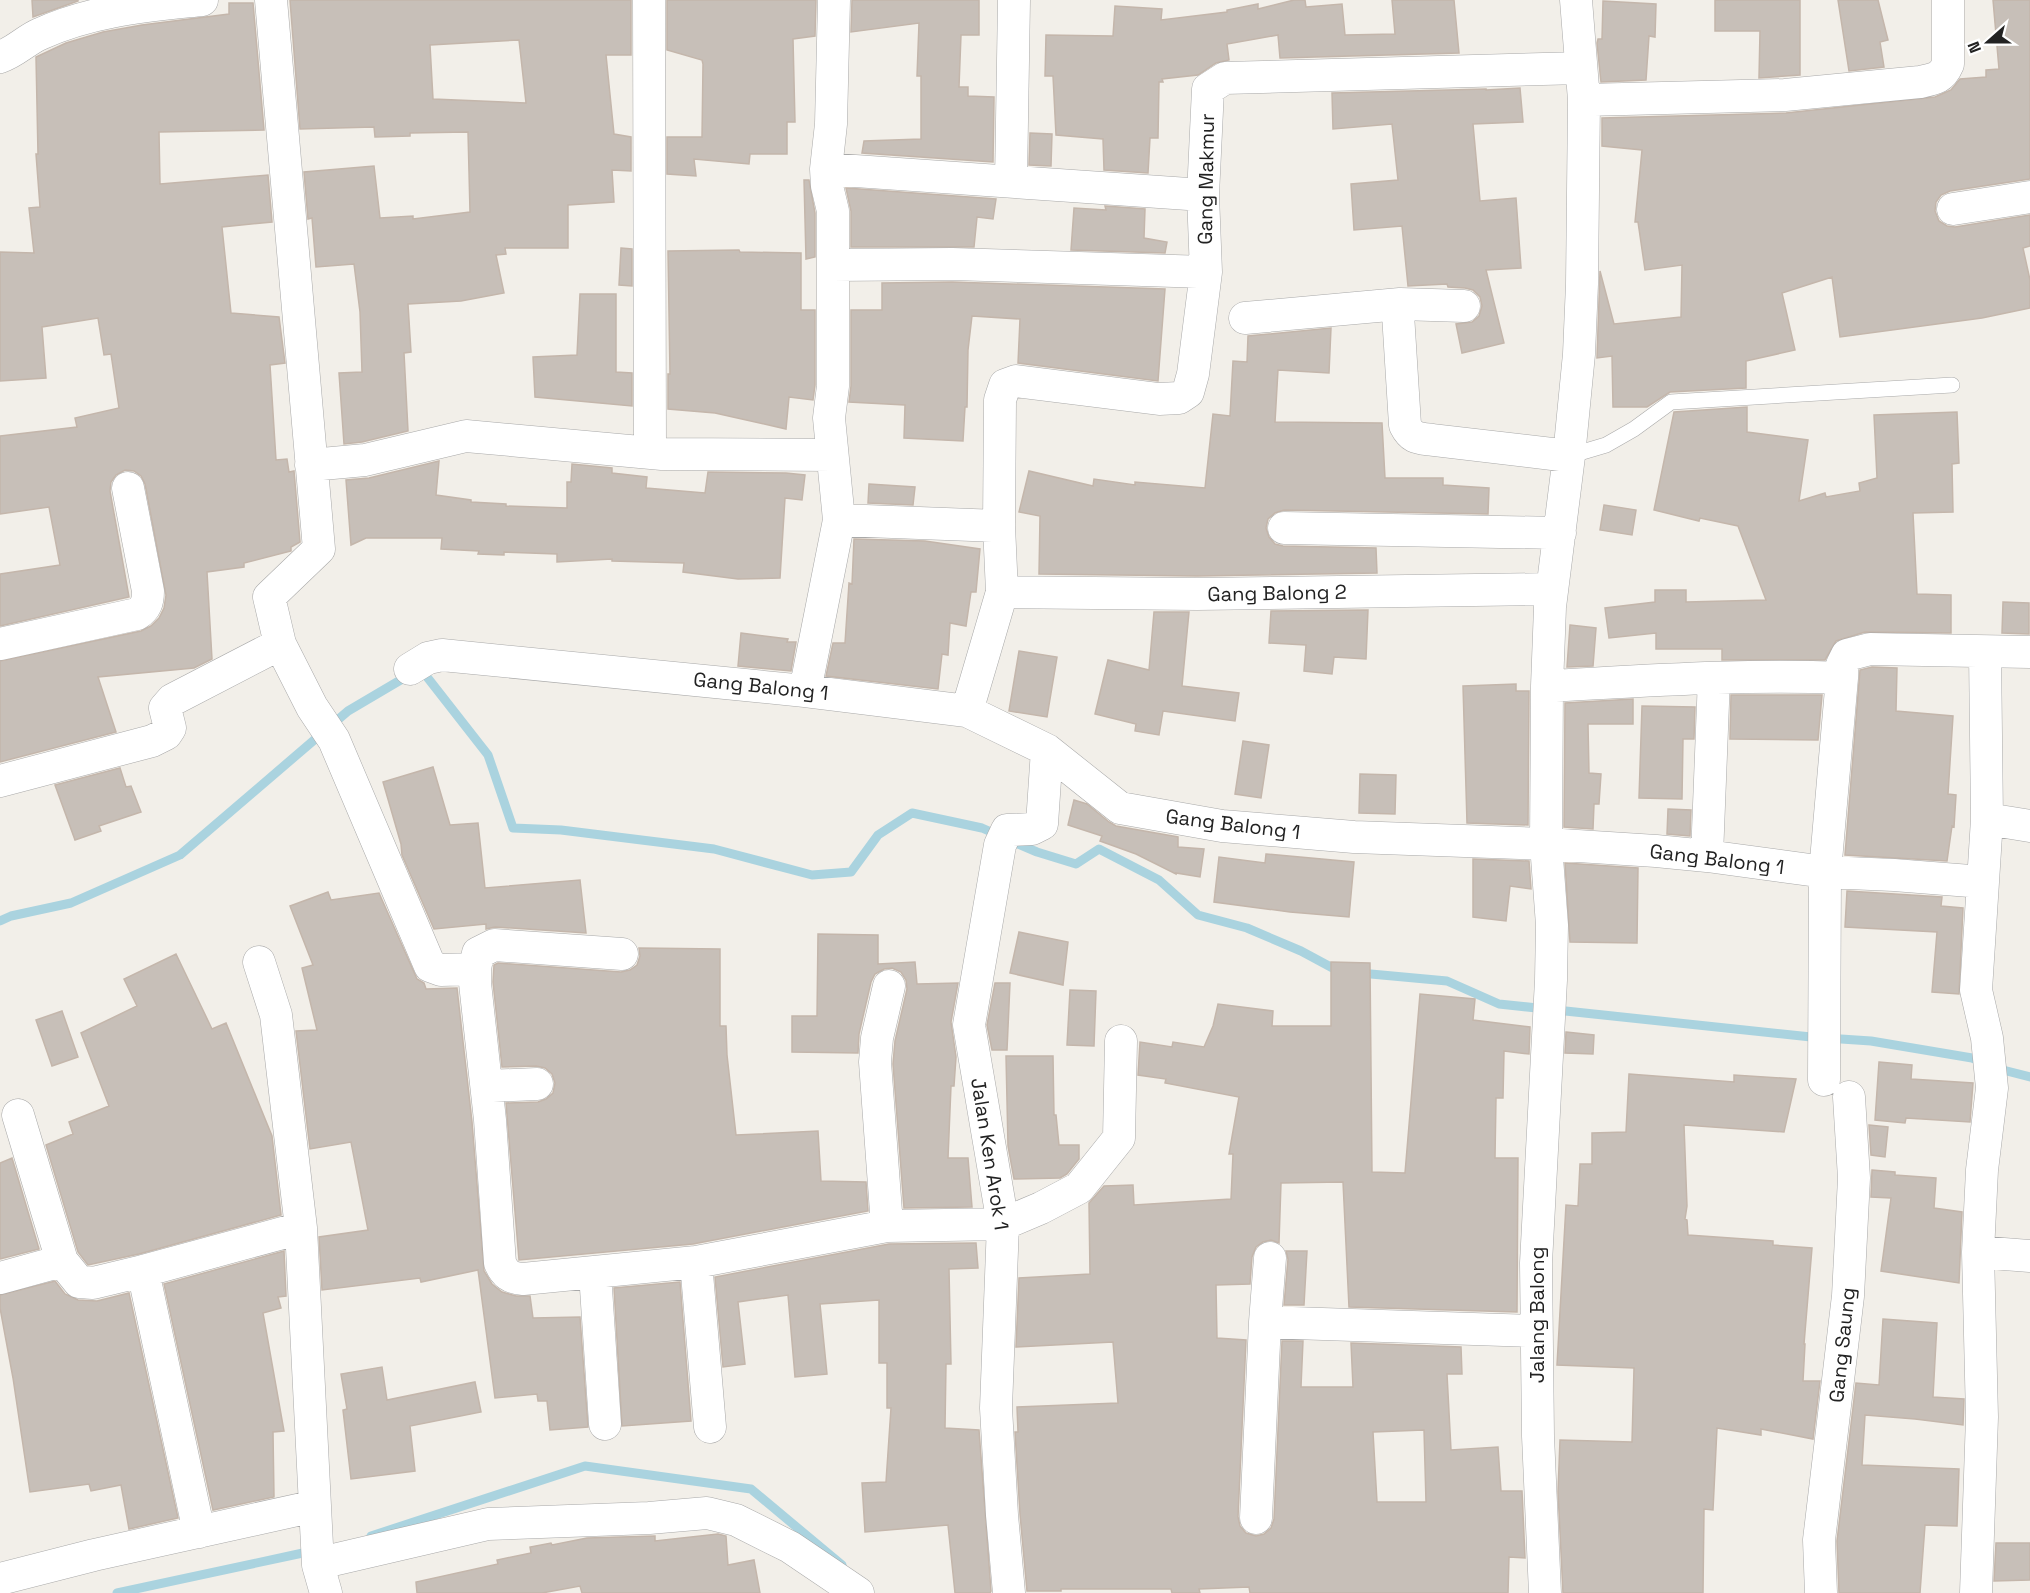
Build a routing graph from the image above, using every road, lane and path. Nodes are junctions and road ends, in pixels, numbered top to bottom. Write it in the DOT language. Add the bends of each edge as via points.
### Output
graph roads {
  1 [pos="202,0"];
  2 [pos="271,0"];
  3 [pos="649,0"];
  4 [pos="834,0"];
  5 [pos="1014,0"];
  6 [pos="1576,0"];
  7 [pos="1948,0"];
  8 [pos="0,57"];
  9 [pos="1581,68"];
  10 [pos="1584,99"];
  11 [pos="826,169"];
  12 [pos="1011,181"];
  13 [pos="1203,195"];
  14 [pos="2030,196"];
  15 [pos="1953,209"];
  16 [pos="833,265"];
  17 [pos="1206,272"];
  18 [pos="1400,304"];
  19 [pos="1464,306"];
  20 [pos="1245,318"];
  21 [pos="1952,385"];
  22 [pos="650,453"];
  23 [pos="832,455"];
  24 [pos="1569,456"];
  25 [pos="311,465"];
  26 [pos="128,488"];
  27 [pos="839,520"];
  28 [pos="999,526"];
  29 [pos="1284,528"];
  30 [pos="1560,533"];
  31 [pos="1552,589"];
  32 [pos="1002,592"];
  33 [pos="0,644"];
  34 [pos="280,644"];
  35 [pos="1985,652"];
  36 [pos="2030,652"];
  37 [pos="410,669"];
  38 [pos="1714,678"];
  39 [pos="1842,678"];
  40 [pos="1546,686"];
  41 [pos="806,691"];
  42 [pos="967,711"];
  43 [pos="1047,750"];
  44 [pos="0,781"];
  45 [pos="1987,819"];
  46 [pos="2030,826"];
  47 [pos="1546,844"];
  48 [pos="1707,856"];
  49 [pos="1826,872"];
  50 [pos="1983,882"];
  51 [pos="622,954"];
  52 [pos="259,962"];
  53 [pos="475,969"];
  54 [pos="889,986"];
  55 [pos="1121,1041"];
  56 [pos="537,1084"];
  57 [pos="487,1086"];
  58 [pos="18,1115"];
  59 [pos="1003,1224"];
  60 [pos="886,1226"];
  61 [pos="301,1228"];
  62 [pos="1978,1252"];
  63 [pos="2030,1256"];
  64 [pos="1270,1258"];
  65 [pos="62,1261"];
  66 [pos="696,1262"];
  67 [pos="143,1271"];
  68 [pos="595,1273"];
  69 [pos="0,1278"];
  70 [pos="1265,1322"];
  71 [pos="1536,1331"];
  72 [pos="605,1424"];
  73 [pos="710,1427"];
  74 [pos="315,1512"];
  75 [pos="1256,1518"];
  76 [pos="199,1532"];
  77 [pos="320,1570"];
  78 [pos="0,1579"];
  79 [pos="858,1593"];
  80 [pos="1009,1593"];
  81 [pos="1545,1593"];
  82 [pos="1821,1593"];
  83 [pos="1976,1593"];
  1 -- 8 [label="street" via="131,7 87,17 38,35"];
  2 -- 25 [label="street"];
  3 -- 22 [label="street"];
  4 -- 11 [label="street"];
  5 -- 12 [label="street"];
  6 -- 9 [label="street, Jalang Balong"];
  7 -- 10 [label="street" via="1948,64 1944,74 1933,80 1785,95"];
  9 -- 10 [label="street, Jalang Balong"];
  9 -- 13 [label="street, Gang Makmur" via="1225,78 1208,89"];
  10 -- 24 [label="street, Jalang Balong" via="1582,285"];
  11 -- 12 [label="street"];
  11 -- 16 [label="street" via="833,211"];
  12 -- 13 [label="street"];
  13 -- 17 [label="street, Gang Makmur"];
  14 -- 15 [label="street"];
  16 -- 17 [label="street, Gang Makmur" via="952,264"];
  16 -- 23 [label="street" via="833,386 829,418"];
  17 -- 28 [label="street" via="1193,374 1188,392 1179,398 1159,399 1016,381 1005,385 1000,400"];
  18 -- 19 [label="street"];
  18 -- 20 [label="street"];
  18 -- 24 [label="street" via="1405,425 1410,434 1433,441"];
  21 -- 24 [label="lane" via="1671,402 1606,445"];
  22 -- 23 [label="street"];
  22 -- 25 [label="street" via="466,436 365,460"];
  23 -- 27 [label="street"];
  24 -- 30 [label="street, Jalang Balong"];
  25 -- 34 [label="street" via="319,549 268,597"];
  26 -- 33 [label="street" via="148,591 144,610"];
  27 -- 28 [label="street"];
  27 -- 41 [label="street"];
  28 -- 32 [label="street"];
  29 -- 30 [label="street"];
  30 -- 31 [label="street, Jalang Balong"];
  31 -- 32 [label="street, Gang Balong 2" via="1197,594"];
  31 -- 40 [label="street, Jalang Balong"];
  32 -- 42 [label="street"];
  34 -- 44 [label="street" via="172,700 165,708 170,728 152,741"];
  34 -- 53 [label="street" via="326,728 430,966 441,970"];
  35 -- 36 [label="street"];
  35 -- 39 [label="street, Gang Saung" via="1856,651 1847,655"];
  35 -- 45 [label="street"];
  37 -- 41 [label="street, Gang Balong 1" via="442,655"];
  38 -- 39 [label="street"];
  38 -- 40 [label="street"];
  38 -- 48 [label="street"];
  39 -- 49 [label="street, Gang Saung"];
  40 -- 47 [label="street, Jalang Balong"];
  41 -- 42 [label="street, Gang Balong 1"];
  42 -- 43 [label="street, Gang Balong 1"];
  43 -- 47 [label="street, Gang Balong 1" via="1120,808 1222,826 1285,832"];
  43 -- 59 [label="street, Jalan Ken Arok 1" via="1042,824 1003,837 969,1024"];
  45 -- 46 [label="street"];
  45 -- 50 [label="street"];
  47 -- 48 [label="street, Gang Balong 1"];
  47 -- 71 [label="street, Jalang Balong" via="1552,925 1551,980"];
  48 -- 49 [label="street, Gang Balong 1"];
  49 -- 50 [label="street, Gang Balong 1"];
  49 -- 82 [label="street, Gang Saung" via="1825,1017 1854,1178 1848,1296 1820,1540"];
  50 -- 62 [label="street" via="1976,990 1987,1038 1992,1088"];
  51 -- 53 [label="street" via="494,945 478,953"];
  52 -- 61 [label="street" via="276,1016"];
  53 -- 57 [label="street"];
  54 -- 60 [label="street" via="875,1062"];
  55 -- 59 [label="street" via="1119,1138 1079,1188"];
  56 -- 57 [label="street"];
  57 -- 68 [label="street" via="500,1263 505,1273 523,1279"];
  58 -- 65 [label="street"];
  59 -- 60 [label="street"];
  59 -- 80 [label="street, Jalan Ken Arok 1" via="996,1408"];
  60 -- 66 [label="street"];
  61 -- 67 [label="street"];
  61 -- 74 [label="street"];
  62 -- 63 [label="street"];
  62 -- 83 [label="street" via="1982,1417"];
  64 -- 70 [label="street"];
  65 -- 67 [label="street" via="79,1282 93,1283"];
  65 -- 69 [label="street"];
  66 -- 68 [label="street"];
  66 -- 73 [label="street"];
  67 -- 76 [label="street"];
  68 -- 72 [label="street"];
  70 -- 71 [label="street"];
  70 -- 75 [label="street"];
  71 -- 81 [label="street, Jalang Balong"];
  74 -- 76 [label="street"];
  74 -- 77 [label="street"];
  76 -- 78 [label="street"];
  77 -- 79 [label="street" via="333,1560 488,1524 707,1513 736,1520 790,1547"];
}
